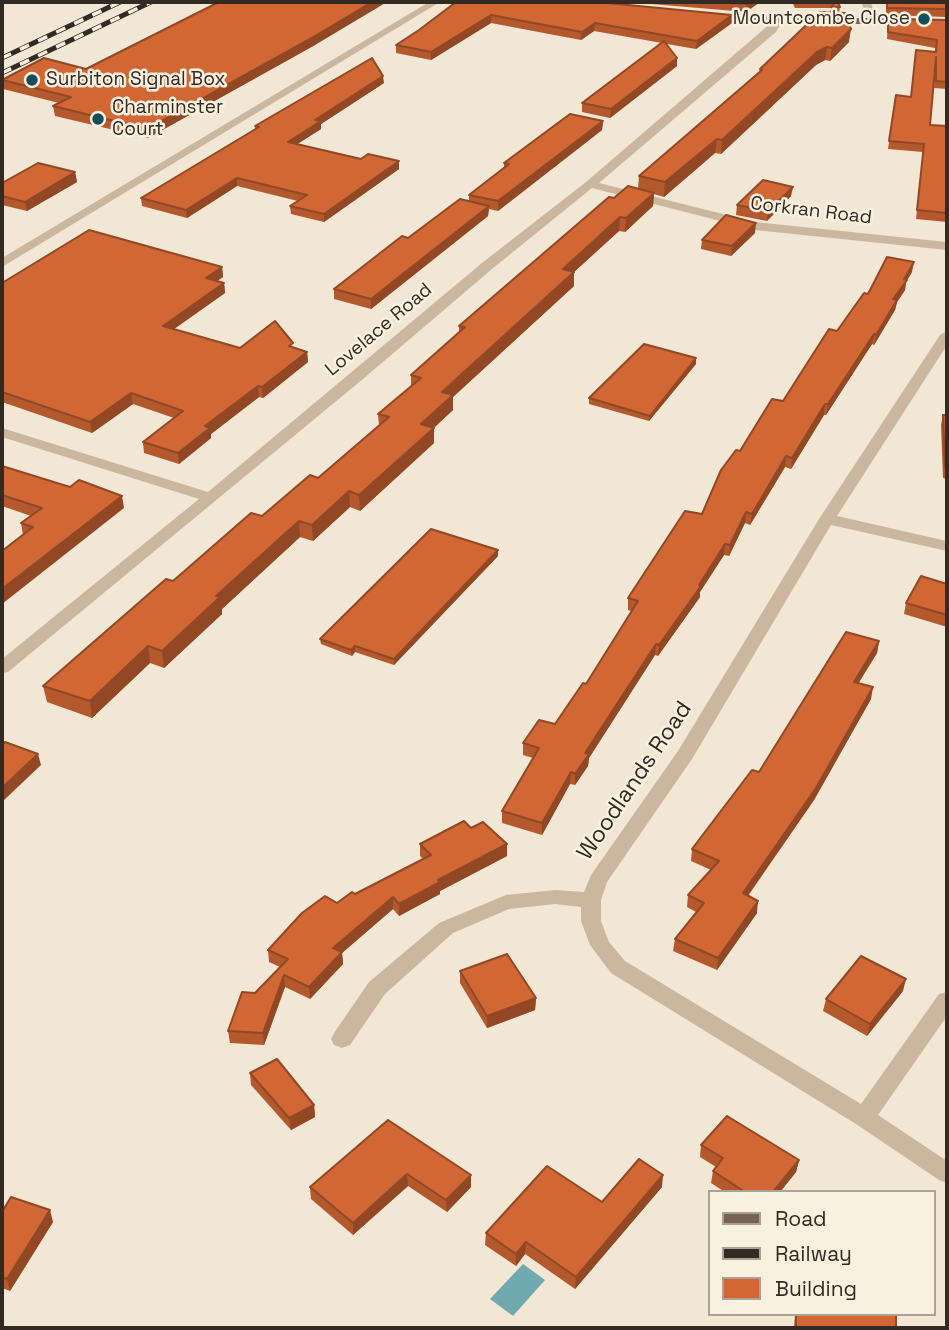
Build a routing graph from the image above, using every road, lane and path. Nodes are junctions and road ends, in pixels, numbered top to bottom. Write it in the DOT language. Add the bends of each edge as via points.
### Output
graph roads {
  1 [pos="435,2"];
  2 [pos="866,2"];
  3 [pos="703,15"];
  4 [pos="778,20"];
  5 [pos="873,20"];
  6 [pos="947,22"];
  7 [pos="590,184"];
  8 [pos="947,246"];
  9 [pos="2,263"];
  10 [pos="947,335"];
  11 [pos="2,432"];
  12 [pos="209,497"];
  13 [pos="827,519"];
  14 [pos="947,546"];
  15 [pos="2,667"];
  16 [pos="591,900"];
  17 [pos="947,1000"];
  18 [pos="342,1039"];
  19 [pos="864,1117"];
  20 [pos="947,1172"];
  1 -- 9 [label="street"];
  2 -- 5 [label="street"];
  3 -- 4 [label="main road"];
  4 -- 5 [label="main road"];
  4 -- 7 [label="street, Lovelace Road" via="772,30"];
  5 -- 6 [label="main road"];
  7 -- 8 [label="street, Corkran Road" via="755,226"];
  7 -- 12 [label="street, Lovelace Road"];
  10 -- 13 [label="street, Woodlands Road"];
  11 -- 12 [label="street"];
  12 -- 15 [label="street, Lovelace Road"];
  13 -- 14 [label="street"];
  13 -- 16 [label="street, Woodlands Road" via="685,755 598,880"];
  16 -- 18 [label="street" via="555,897 506,902 446,928 377,988"];
  16 -- 19 [label="street" via="591,921 600,945 618,967"];
  17 -- 19 [label="street"];
  19 -- 20 [label="street"];
}
